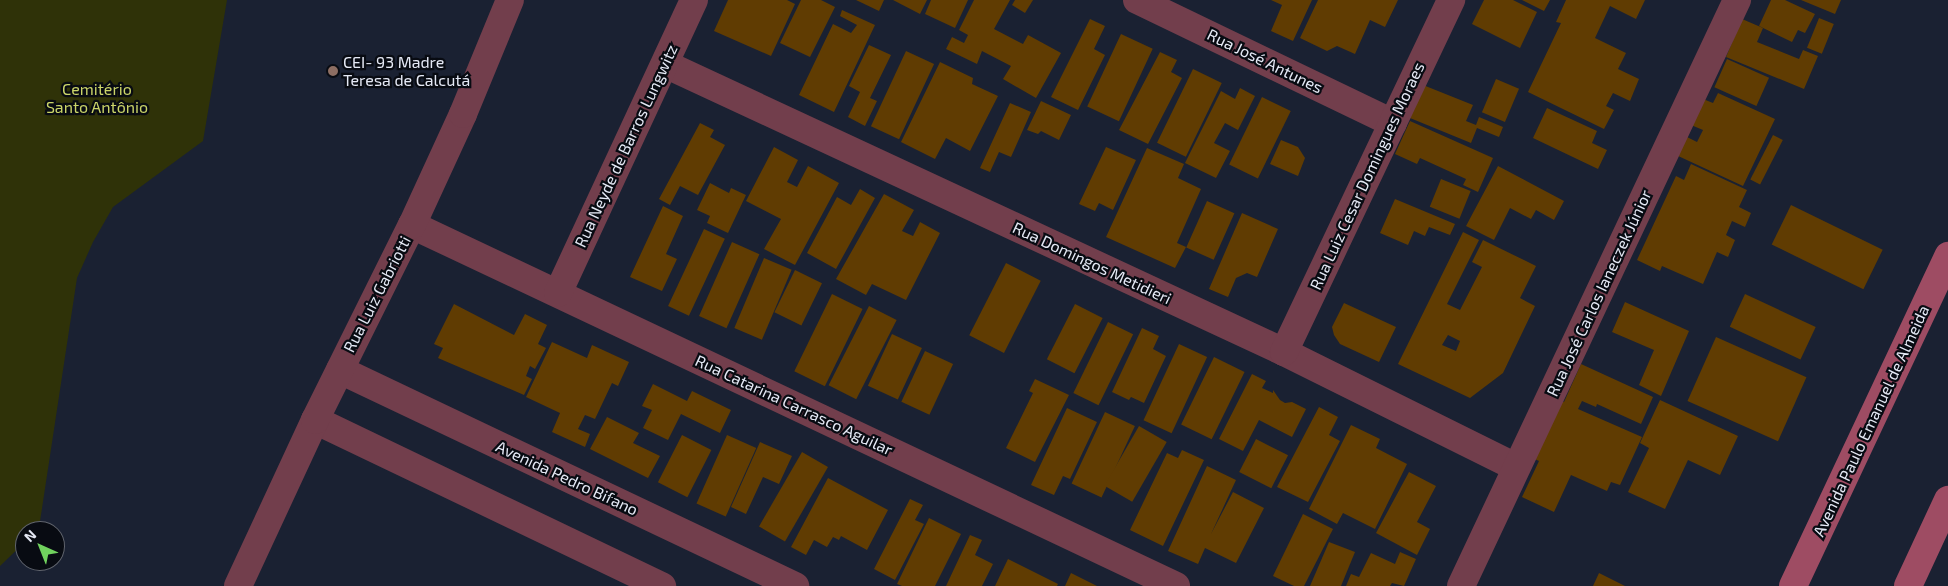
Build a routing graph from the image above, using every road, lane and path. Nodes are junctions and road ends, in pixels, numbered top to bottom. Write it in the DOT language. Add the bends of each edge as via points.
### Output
graph roads {
  1 [pos="510,0"];
  2 [pos="694,0"];
  3 [pos="1137,0"];
  4 [pos="1451,0"];
  5 [pos="1737,0"];
  6 [pos="1168,6"];
  7 [pos="665,64"];
  8 [pos="1393,123"];
  9 [pos="412,225"];
  10 [pos="1948,256"];
  11 [pos="558,293"];
  12 [pos="1284,352"];
  13 [pos="340,370"];
  14 [pos="315,420"];
  15 [pos="1516,467"];
  16 [pos="1948,500"];
  17 [pos="238,586"];
  18 [pos="662,586"];
  19 [pos="795,586"];
  20 [pos="1176,586"];
  21 [pos="1460,586"];
  22 [pos="1793,586"];
  23 [pos="1908,586"];
  1 -- 9 [label="street, Rua Luiz Gabriotti"];
  2 -- 7 [label="street, Rua Neyde de Barros Lungwitz"];
  3 -- 6 [label="street, Rua José Antunes"];
  4 -- 8 [label="street, Rua Luiz Cesar Domingues Moraes"];
  5 -- 15 [label="street, Rua José Carlos Ianeczek Júnior"];
  6 -- 8 [label="street, Rua José Antunes"];
  7 -- 11 [label="street, Rua Neyde de Barros Lungwitz"];
  7 -- 12 [label="street, Rua Domingos Metidieri"];
  8 -- 12 [label="street, Rua Luiz Cesar Domingues Moraes"];
  9 -- 11 [label="street, Rua Catarina Carrasco Aguilar"];
  9 -- 13 [label="street, Rua Luiz Gabriotti"];
  10 -- 22 [label="main road, Avenida Paulo Emanuel de Almeida"];
  11 -- 20 [label="street, Rua Catarina Carrasco Aguilar"];
  12 -- 15 [label="street, Rua Domingos Metidieri"];
  13 -- 14 [label="street, Rua Luiz Gabriotti"];
  13 -- 19 [label="street, Avenida Pedro Bifano"];
  14 -- 17 [label="street, Rua Luiz Gabriotti"];
  14 -- 18 [label="street"];
  15 -- 21 [label="street, Rua José Carlos Ianeczek Júnior"];
  16 -- 23 [label="main road"];
}
